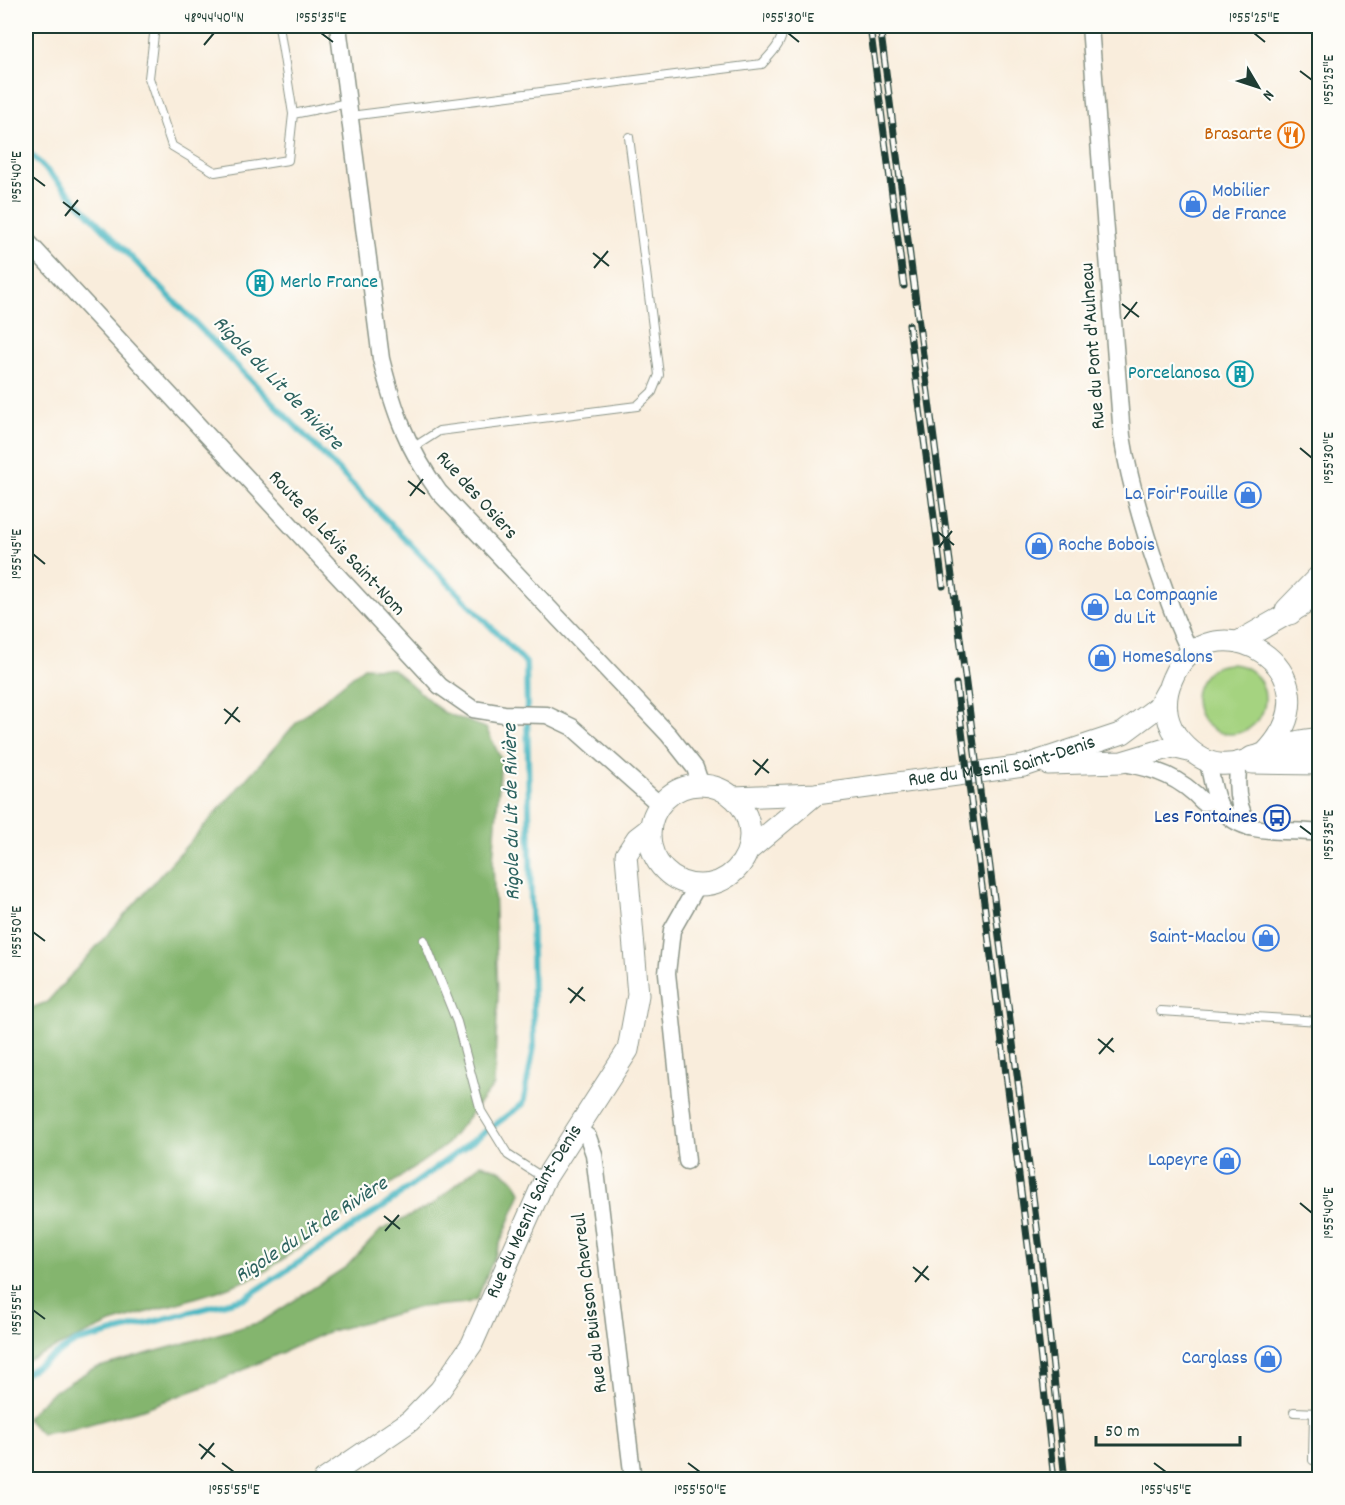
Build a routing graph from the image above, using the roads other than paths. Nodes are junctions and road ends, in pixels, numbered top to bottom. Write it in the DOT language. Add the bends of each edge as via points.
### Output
graph roads {
  1 [pos="155,26"];
  2 [pos="279,26"];
  3 [pos="339,26"];
  4 [pos="782,26"];
  5 [pos="1090,26"];
  6 [pos="349,109"];
  7 [pos="293,114"];
  8 [pos="629,137"];
  9 [pos="26,240"];
  10 [pos="411,449"];
  11 [pos="1320,579"];
  12 [pos="1320,598"];
  13 [pos="1289,611"];
  14 [pos="1238,642"];
  15 [pos="1191,653"];
  16 [pos="1167,691"];
  17 [pos="1320,739"];
  18 [pos="1189,751"];
  19 [pos="1252,759"];
  20 [pos="1320,761"];
  21 [pos="1122,762"];
  22 [pos="1208,762"];
  23 [pos="1024,766"];
  24 [pos="701,785"];
  25 [pos="816,794"];
  26 [pos="733,797"];
  27 [pos="1218,801"];
  28 [pos="660,805"];
  29 [pos="1249,827"];
  30 [pos="650,828"];
  31 [pos="1320,833"];
  32 [pos="749,850"];
  33 [pos="659,864"];
  34 [pos="698,886"];
  35 [pos="628,891"];
  36 [pos="424,940"];
  37 [pos="1161,1011"];
  38 [pos="1320,1021"];
  39 [pos="576,1128"];
  40 [pos="687,1161"];
  41 [pos="545,1179"];
  42 [pos="1294,1412"];
  43 [pos="1317,1413"];
  44 [pos="1312,1460"];
  45 [pos="324,1479"];
  46 [pos="633,1479"];
  1 -- 7 [label="lane" via="148,78 172,146 215,172 288,160"];
  2 -- 7 [label="lane"];
  3 -- 6 [label="street, Rue des Osiers"];
  4 -- 6 [label="lane" via="776,50 762,64"];
  5 -- 15 [label="street, Rue du Pont d'Aulneau" via="1122,436 1134,500 1178,629"];
  6 -- 7 [label="lane"];
  6 -- 10 [label="street, Rue des Osiers" via="381,359 394,410"];
  8 -- 10 [label="lane" via="659,375 652,392 637,406 439,431"];
  9 -- 28 [label="street, Route de Lévis Saint-Nom" via="440,686 473,709 547,715 572,727"];
  10 -- 24 [label="street, Rue des Osiers" via="439,492 669,735 695,768"];
  11 -- 13 [label="main road"];
  12 -- 13 [label="street"];
  13 -- 14 [label="street"];
  14 -- 15 [label="street" via="1221,641"];
  14 -- 19 [label="street" via="1256,647 1275,663 1287,682 1290,697 1289,718 1280,738"];
  15 -- 16 [label="street" via="1176,670"];
  16 -- 18 [label="street" via="1166,711 1171,728"];
  16 -- 23 [label="street, Rue du Mesnil Saint-Denis" via="1158,707 1123,733"];
  17 -- 19 [label="street" via="1300,739"];
  18 -- 21 [label="street" via="1172,747"];
  18 -- 22 [label="street"];
  19 -- 20 [label="main road"];
  19 -- 22 [label="street"];
  19 -- 29 [label="street" via="1237,775 1240,811"];
  21 -- 23 [label="street"];
  21 -- 27 [label="street" via="1155,768 1190,788 1203,802"];
  22 -- 27 [label="street"];
  23 -- 25 [label="street, Rue du Mesnil Saint-Denis"];
  24 -- 26 [label="street" via="718,788"];
  24 -- 28 [label="street" via="672,794"];
  25 -- 26 [label="street, Rue du Mesnil Saint-Denis"];
  25 -- 32 [label="street"];
  26 -- 32 [label="street" via="749,821"];
  27 -- 29 [label="street" via="1226,814"];
  28 -- 30 [label="street"];
  29 -- 31 [label="street"];
  30 -- 33 [label="street" via="653,853"];
  30 -- 35 [label="street, Rue du Mesnil Saint-Denis" via="637,838 627,855"];
  32 -- 34 [label="street" via="729,876 711,885"];
  33 -- 34 [label="street" via="676,879"];
  33 -- 35 [label="street"];
  34 -- 40 [label="street" via="672,930 667,973"];
  35 -- 39 [label="street, Rue du Mesnil Saint-Denis" via="637,975 636,1010 627,1050"];
  36 -- 41 [label="lane" via="457,1022 484,1117 508,1155"];
  37 -- 38 [label="lane"];
  39 -- 41 [label="street, Rue du Mesnil Saint-Denis"];
  39 -- 46 [label="street, Rue du Buisson Chevreul" via="588,1137 594,1154"];
  41 -- 45 [label="street, Rue du Mesnil Saint-Denis" via="472,1344 440,1390 410,1421"];
  42 -- 43 [label="lane"];
  43 -- 44 [label="lane"];
}
